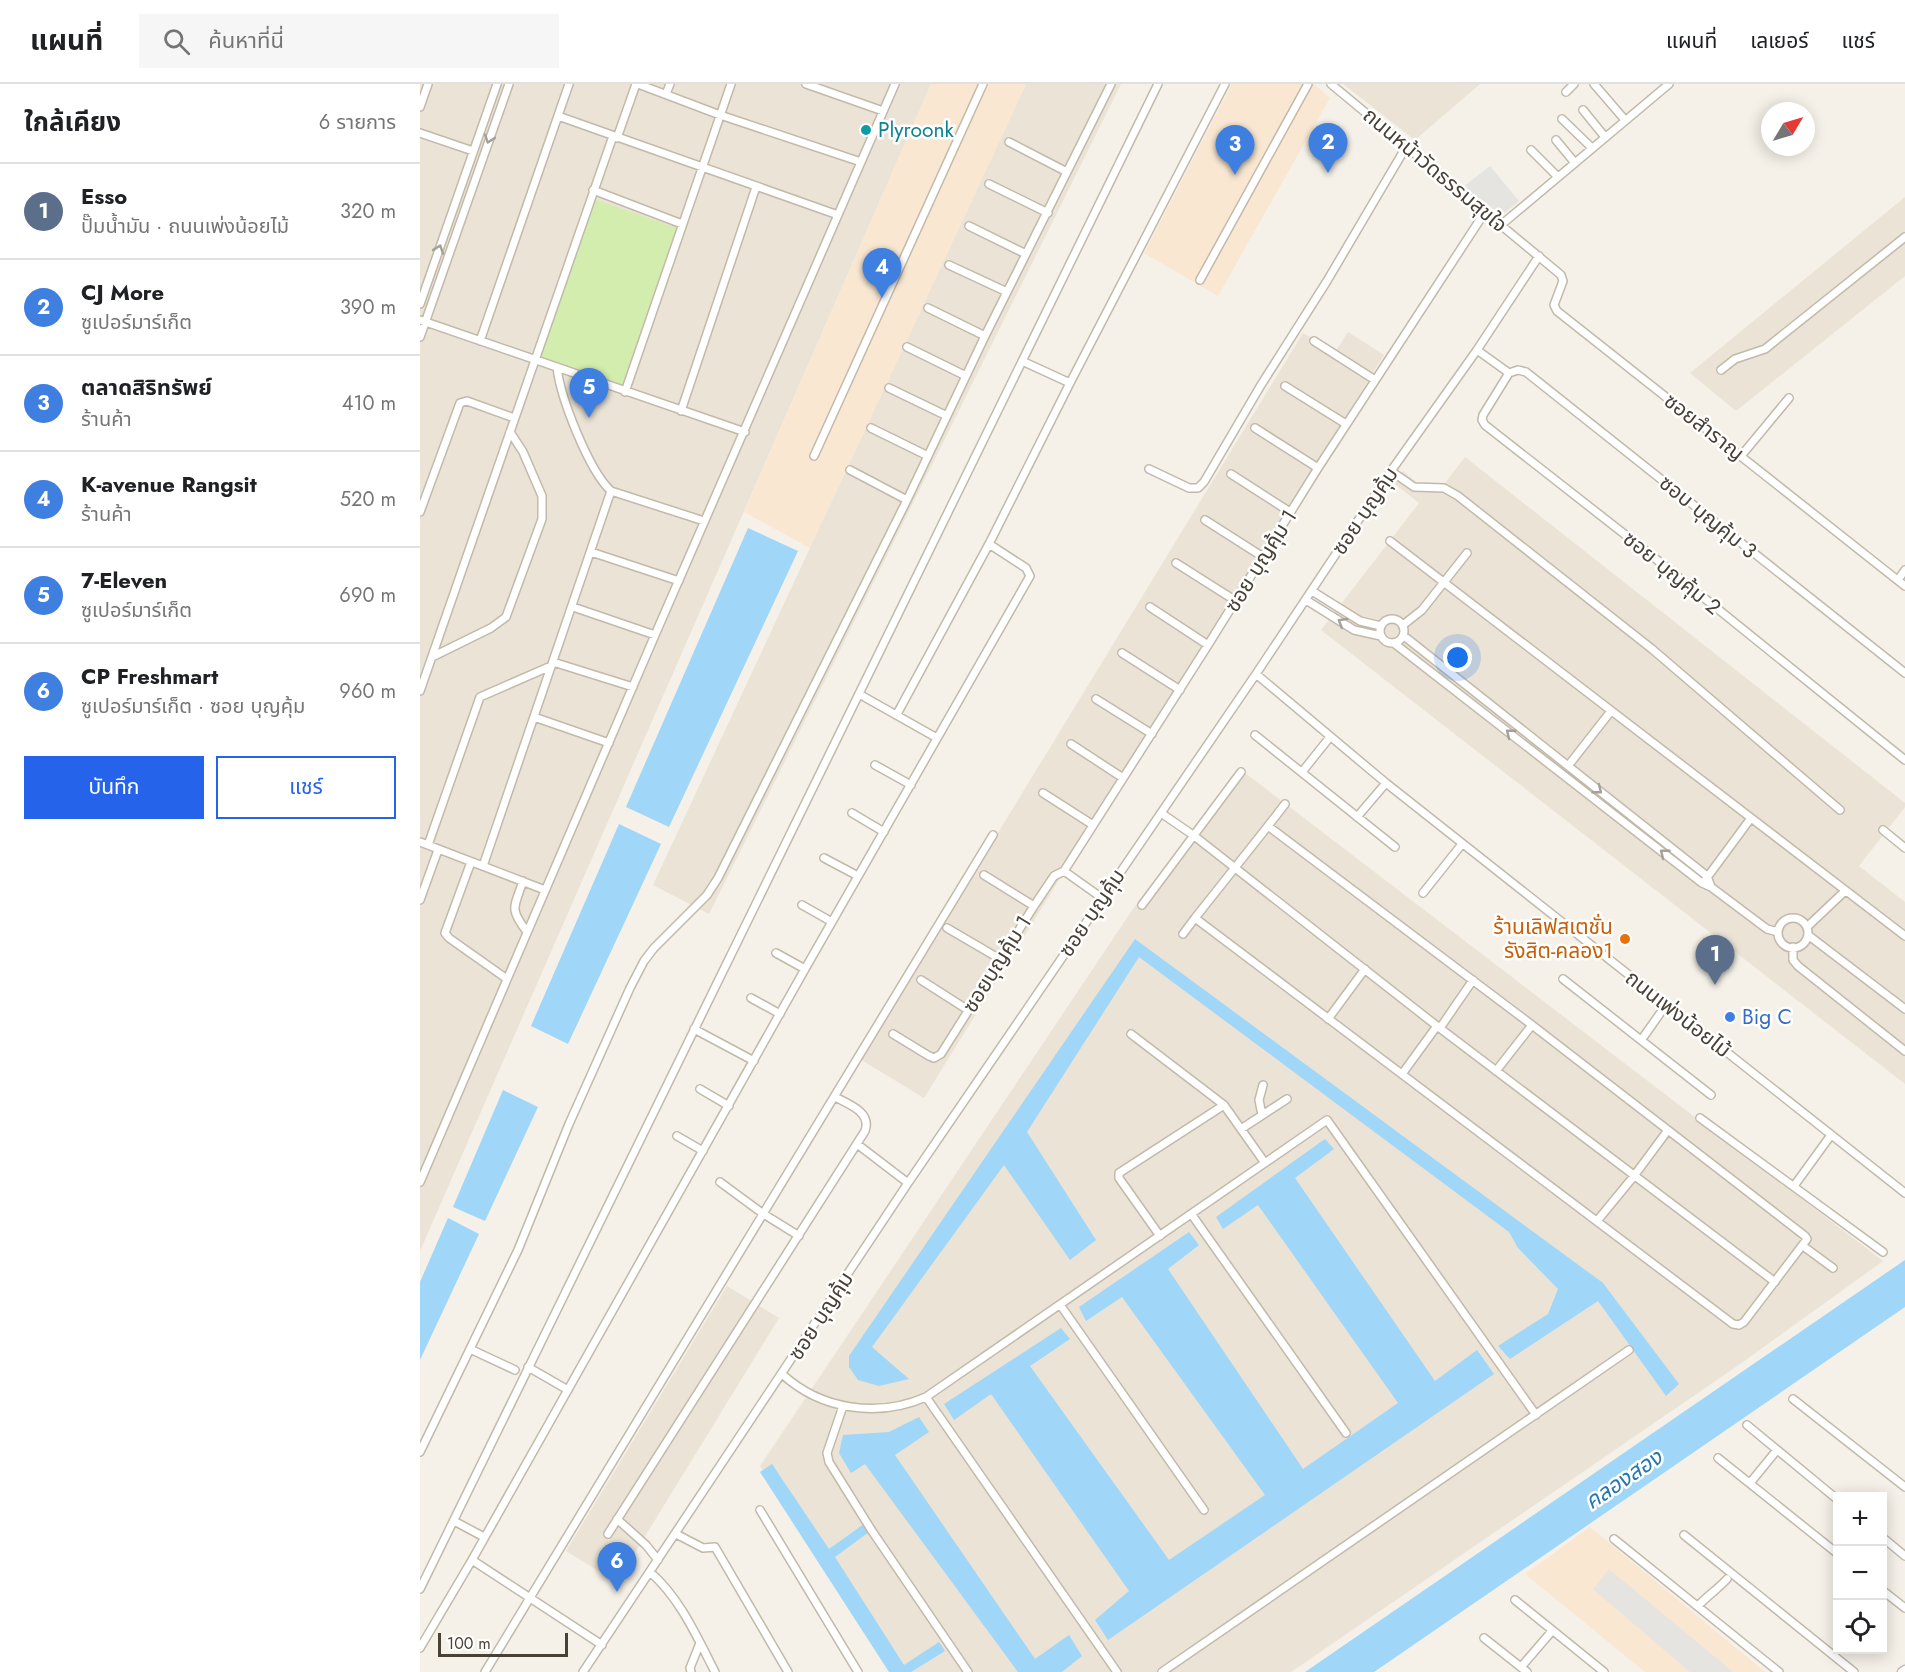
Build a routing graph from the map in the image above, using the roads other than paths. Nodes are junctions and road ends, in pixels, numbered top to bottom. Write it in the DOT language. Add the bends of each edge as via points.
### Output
graph roads {
  1 [pos="496,84"];
  2 [pos="509,84"];
  3 [pos="569,84"];
  4 [pos="637,84"];
  5 [pos="670,84"];
  6 [pos="731,84"];
  7 [pos="806,84"];
  8 [pos="895,84"];
  9 [pos="982,84"];
  10 [pos="1111,84"];
  11 [pos="1158,84"];
  12 [pos="1225,84"];
  13 [pos="1308,84"];
  14 [pos="1331,84"];
  15 [pos="1574,84"];
  16 [pos="1594,84"];
  17 [pos="1669,84"];
  18 [pos="424,89"];
  19 [pos="1566,92"];
  20 [pos="666,94"];
  21 [pos="420,107"];
  22 [pos="1583,110"];
  23 [pos="883,111"];
  24 [pos="720,115"];
  25 [pos="558,116"];
  26 [pos="1562,119"];
  27 [pos="1625,120"];
  28 [pos="420,133"];
  29 [pos="615,137"];
  30 [pos="1605,137"];
  31 [pos="1556,140"];
  32 [pos="1009,142"];
  33 [pos="1406,147"];
  34 [pos="1592,148"];
  35 [pos="1531,150"];
  36 [pos="473,151"];
  37 [pos="861,162"];
  38 [pos="1575,163"];
  39 [pos="702,168"];
  40 [pos="1067,172"];
  41 [pos="1558,177"];
  42 [pos="988,184"];
  43 [pos="756,187"];
  44 [pos="593,190"];
  45 [pos="1485,212"];
  46 [pos="1048,213"];
  47 [pos="838,215"];
  48 [pos="682,224"];
  49 [pos="1501,225"];
  50 [pos="969,226"];
  51 [pos="1905,237"];
  52 [pos="1026,254"];
  53 [pos="1539,256"];
  54 [pos="949,265"];
  55 [pos="1200,280"];
  56 [pos="1007,292"];
  57 [pos="420,304"];
  58 [pos="928,308"];
  59 [pos="423,321"];
  60 [pos="985,336"];
  61 [pos="420,337"];
  62 [pos="480,341"];
  63 [pos="1314,341"];
  64 [pos="907,347"];
  65 [pos="1477,350"];
  66 [pos="536,360"];
  67 [pos="1022,361"];
  68 [pos="556,367"];
  69 [pos="1721,370"];
  70 [pos="1509,373"];
  71 [pos="966,376"];
  72 [pos="1375,380"];
  73 [pos="1070,384"];
  74 [pos="1285,386"];
  75 [pos="889,388"];
  76 [pos="625,392"];
  77 [pos="1789,398"];
  78 [pos="681,411"];
  79 [pos="947,416"];
  80 [pos="514,418"];
  81 [pos="1346,424"];
  82 [pos="871,428"];
  83 [pos="1255,428"];
  84 [pos="510,432"];
  85 [pos="745,432"];
  86 [pos="814,456"];
  87 [pos="928,456"];
  88 [pos="1741,456"];
  89 [pos="1318,468"];
  90 [pos="1149,469"];
  91 [pos="849,471"];
  92 [pos="1391,471"];
  93 [pos="1231,474"];
  94 [pos="611,491"];
  95 [pos="907,500"];
  96 [pos="420,512"];
  97 [pos="1290,512"];
  98 [pos="1205,520"];
  99 [pos="704,522"];
  100 [pos="1390,541"];
  101 [pos="989,544"];
  102 [pos="591,552"];
  103 [pos="1467,553"];
  104 [pos="1263,557"];
  105 [pos="1176,563"];
  106 [pos="1905,570"];
  107 [pos="1898,580"];
  108 [pos="679,581"];
  109 [pos="1445,583"];
  110 [pos="1905,586"];
  111 [pos="1312,591"];
  112 [pos="1306,600"];
  113 [pos="1236,602"];
  114 [pos="573,607"];
  115 [pos="1150,607"];
  116 [pos="1403,625"];
  117 [pos="1381,626"];
  118 [pos="655,635"];
  119 [pos="1381,636"];
  120 [pos="1404,636"];
  121 [pos="1395,644"];
  122 [pos="1208,645"];
  123 [pos="1122,653"];
  124 [pos="432,657"];
  125 [pos="552,664"];
  126 [pos="1905,673"];
  127 [pos="1256,674"];
  128 [pos="633,687"];
  129 [pos="1180,690"];
  130 [pos="420,691"];
  131 [pos="859,694"];
  132 [pos="1096,699"];
  133 [pos="1611,711"];
  134 [pos="897,714"];
  135 [pos="534,717"];
  136 [pos="1152,734"];
  137 [pos="1255,735"];
  138 [pos="1330,737"];
  139 [pos="937,738"];
  140 [pos="609,743"];
  141 [pos="1071,744"];
  142 [pos="1905,760"];
  143 [pos="875,765"];
  144 [pos="1568,766"];
  145 [pos="1241,772"];
  146 [pos="1302,772"];
  147 [pos="1124,778"];
  148 [pos="1386,783"];
  149 [pos="911,785"];
  150 [pos="1043,793"];
  151 [pos="1285,804"];
  152 [pos="1840,810"];
  153 [pos="852,813"];
  154 [pos="1161,813"];
  155 [pos="1357,817"];
  156 [pos="1751,818"];
  157 [pos="1093,825"];
  158 [pos="1268,826"];
  159 [pos="1883,830"];
  160 [pos="884,832"];
  161 [pos="993,836"];
  162 [pos="1193,836"];
  163 [pos="424,843"];
  164 [pos="1462,844"];
  165 [pos="1395,848"];
  166 [pos="1905,848"];
  167 [pos="438,850"];
  168 [pos="824,858"];
  169 [pos="471,862"];
  170 [pos="483,866"];
  171 [pos="1234,868"];
  172 [pos="1064,871"];
  173 [pos="984,875"];
  174 [pos="858,876"];
  175 [pos="1707,876"];
  176 [pos="523,882"];
  177 [pos="1702,883"];
  178 [pos="1711,887"];
  179 [pos="545,890"];
  180 [pos="1845,891"];
  181 [pos="1424,893"];
  182 [pos="1102,898"];
  183 [pos="420,900"];
  184 [pos="802,905"];
  185 [pos="1142,905"];
  186 [pos="1034,906"];
  187 [pos="1196,918"];
  188 [pos="832,922"];
  189 [pos="947,928"];
  190 [pos="1807,931"];
  191 [pos="527,932"];
  192 [pos="1778,932"];
  193 [pos="1183,934"];
  194 [pos="1905,936"];
  195 [pos="1793,947"];
  196 [pos="776,953"];
  197 [pos="1000,959"];
  198 [pos="805,969"];
  199 [pos="1365,969"];
  200 [pos="507,979"];
  201 [pos="1563,979"];
  202 [pos="921,980"];
  203 [pos="1473,980"];
  204 [pos="751,998"];
  205 [pos="1666,1005"];
  206 [pos="1905,1009"];
  207 [pos="968,1010"];
  208 [pos="780,1014"];
  209 [pos="1328,1019"];
  210 [pos="1532,1025"];
  211 [pos="1438,1027"];
  212 [pos="694,1029"];
  213 [pos="893,1034"];
  214 [pos="1131,1035"];
  215 [pos="1642,1039"];
  216 [pos="1905,1051"];
  217 [pos="754,1061"];
  218 [pos="1497,1071"];
  219 [pos="1402,1074"];
  220 [pos="1263,1086"];
  221 [pos="700,1089"];
  222 [pos="1711,1095"];
  223 [pos="834,1096"];
  224 [pos="1287,1099"];
  225 [pos="1224,1105"];
  226 [pos="729,1106"];
  227 [pos="1262,1115"];
  228 [pos="1700,1118"];
  229 [pos="1241,1129"];
  230 [pos="1668,1130"];
  231 [pos="1831,1135"];
  232 [pos="677,1136"];
  233 [pos="857,1144"];
  234 [pos="703,1151"];
  235 [pos="1265,1163"];
  236 [pos="1634,1176"];
  237 [pos="420,1182"];
  238 [pos="720,1182"];
  239 [pos="908,1183"];
  240 [pos="1794,1186"];
  241 [pos="1905,1193"];
  242 [pos="762,1213"];
  243 [pos="1192,1215"];
  244 [pos="1598,1221"];
  245 [pos="799,1236"];
  246 [pos="1160,1236"];
  247 [pos="1803,1246"];
  248 [pos="1883,1252"];
  249 [pos="1833,1268"];
  250 [pos="1775,1281"];
  251 [pos="1061,1306"];
  252 [pos="470,1350"];
  253 [pos="1629,1350"];
  254 [pos="528,1367"];
  255 [pos="515,1370"];
  256 [pos="782,1374"];
  257 [pos="568,1390"];
  258 [pos="926,1397"];
  259 [pos="1793,1399"];
  260 [pos="843,1406"];
  261 [pos="1536,1414"];
  262 [pos="1747,1425"];
  263 [pos="1346,1433"];
  264 [pos="1777,1450"];
  265 [pos="420,1452"];
  266 [pos="1718,1458"];
  267 [pos="1750,1483"];
  268 [pos="1905,1487"];
  269 [pos="1833,1496"];
  270 [pos="760,1510"];
  271 [pos="1204,1510"];
  272 [pos="617,1519"];
  273 [pos="454,1521"];
  274 [pos="608,1533"];
  275 [pos="676,1534"];
  276 [pos="1684,1535"];
  277 [pos="484,1537"];
  278 [pos="1614,1539"];
  279 [pos="1887,1541"];
  280 [pos="1833,1550"];
  281 [pos="1905,1556"];
  282 [pos="472,1560"];
  283 [pos="658,1560"];
  284 [pos="650,1572"];
  285 [pos="1727,1579"];
  286 [pos="420,1589"];
  287 [pos="1887,1594"];
  288 [pos="530,1598"];
  289 [pos="1515,1600"];
  290 [pos="1698,1606"];
  291 [pos="1905,1608"];
  292 [pos="1552,1631"];
  293 [pos="1484,1638"];
  294 [pos="700,1643"];
  295 [pos="602,1645"];
  296 [pos="420,1648"];
  297 [pos="1524,1670"];
  298 [pos="485,1672"];
  299 [pos="583,1672"];
  300 [pos="691,1672"];
  301 [pos="715,1672"];
  302 [pos="788,1672"];
  303 [pos="858,1672"];
  304 [pos="968,1672"];
  305 [pos="1117,1672"];
  306 [pos="1162,1672"];
  307 [pos="1604,1672"];
  308 [pos="1779,1672"];
  309 [pos="1854,1672"];
  1 -- 36 [label="street"];
  2 -- 59 [label="street, one-way"];
  3 -- 25 [label="street"];
  4 -- 20 [label="street"];
  4 -- 29 [label="street"];
  5 -- 20 [label="street"];
  6 -- 24 [label="street"];
  7 -- 23 [label="street"];
  8 -- 23 [label="street"];
  9 -- 86 [label="street"];
  10 -- 40 [label="street"];
  11 -- 67 [label="street"];
  12 -- 73 [label="street"];
  13 -- 55 [label="street"];
  14 -- 33 [label="street, ถนนหน้าวัดธรรมสุขใจ"];
  15 -- 19 [label="street"];
  16 -- 27 [label="street"];
  17 -- 27 [label="street"];
  18 -- 21 [label="street"];
  20 -- 24 [label="street"];
  22 -- 30 [label="street"];
  23 -- 37 [label="street"];
  24 -- 37 [label="street"];
  24 -- 39 [label="street"];
  25 -- 29 [label="street"];
  25 -- 62 [label="street"];
  26 -- 34 [label="street"];
  27 -- 30 [label="street"];
  28 -- 36 [label="street"];
  29 -- 39 [label="street"];
  29 -- 44 [label="street"];
  30 -- 34 [label="street"];
  31 -- 38 [label="street"];
  32 -- 40 [label="street"];
  33 -- 45 [label="street, ถนนหน้าวัดธรรมสุขใจ"];
  33 -- 90 [label="street" via="1204,482 1198,488 1190,488"];
  34 -- 38 [label="street"];
  35 -- 41 [label="street"];
  57 -- 36 [label="street, one-way"];
  37 -- 47 [label="street"];
  38 -- 41 [label="street"];
  39 -- 43 [label="street"];
  39 -- 48 [label="street"];
  40 -- 46 [label="street"];
  41 -- 49 [label="street"];
  42 -- 46 [label="street"];
  43 -- 47 [label="street"];
  43 -- 78 [label="street"];
  44 -- 48 [label="street"];
  44 -- 66 [label="street"];
  45 -- 49 [label="street, ถนนหน้าวัดธรรมสุขใจ"];
  45 -- 72 [label="street, ซอย บุญคุ้ม 1"];
  46 -- 52 [label="street"];
  47 -- 85 [label="street"];
  48 -- 76 [label="street"];
  49 -- 53 [label="street, ถนนหน้าวัดธรรมสุขใจ"];
  50 -- 52 [label="street"];
  51 -- 69 [label="street" via="1765,349 1735,359"];
  52 -- 56 [label="street"];
  53 -- 65 [label="street, ซอย บุญคุ้ม"];
  53 -- 88 [label="street, ซอยสำราญ" via="1563,278 1554,305 1557,311"];
  54 -- 56 [label="street"];
  56 -- 60 [label="street"];
  58 -- 60 [label="street"];
  59 -- 61 [label="street"];
  59 -- 62 [label="street"];
  60 -- 71 [label="street"];
  62 -- 66 [label="street"];
  63 -- 72 [label="street"];
  64 -- 71 [label="street"];
  65 -- 70 [label="street"];
  65 -- 92 [label="street, ซอย บุญคุ้ม"];
  66 -- 68 [label="street"];
  66 -- 80 [label="street"];
  67 -- 73 [label="street"];
  67 -- 131 [label="street"];
  68 -- 76 [label="street"];
  68 -- 94 [label="street" via="563,399 600,479"];
  70 -- 126 [label="street, ซอบ บุญคุ้ม 3" via="1526,372"];
  70 -- 142 [label="street, ซอย บุญคุ้ม 2" via="1483,415 1485,425"];
  71 -- 79 [label="street"];
  72 -- 81 [label="street, ซอย บุญคุ้ม 1"];
  73 -- 101 [label="street"];
  74 -- 81 [label="street"];
  75 -- 79 [label="street"];
  76 -- 78 [label="street"];
  77 -- 88 [label="street"];
  78 -- 85 [label="street"];
  79 -- 87 [label="street"];
  80 -- 84 [label="street"];
  80 -- 96 [label="street" via="467,401 457,405"];
  81 -- 89 [label="street, ซอย บุญคุ้ม 1"];
  82 -- 87 [label="street"];
  83 -- 89 [label="street"];
  84 -- 124 [label="street"];
  84 -- 124 [label="street" via="542,496 542,519 506,617"];
  85 -- 99 [label="street"];
  87 -- 95 [label="street"];
  88 -- 107 [label="street, ซอยสำราญ"];
  89 -- 97 [label="street, ซอย บุญคุ้ม 1"];
  91 -- 95 [label="street"];
  92 -- 111 [label="street, ซอย บุญคุ้ม"];
  92 -- 152 [label="street" via="1414,487 1444,489 1458,496 1652,649"];
  93 -- 97 [label="street"];
  94 -- 99 [label="street"];
  94 -- 102 [label="street"];
  95 -- 252 [label="street" via="718,878 639,970 615,1017 518,1250"];
  97 -- 104 [label="street, ซอย บุญคุ้ม 1"];
  98 -- 104 [label="street"];
  99 -- 108 [label="street"];
  100 -- 109 [label="street"];
  101 -- 134 [label="street"];
  101 -- 139 [label="street" via="1026,568 1030,576"];
  102 -- 108 [label="street"];
  102 -- 114 [label="street"];
  103 -- 109 [label="street"];
  104 -- 113 [label="street, ซอย บุญคุ้ม 1"];
  105 -- 113 [label="street"];
  106 -- 107 [label="street"];
  107 -- 110 [label="street, ซอยสำราญ"];
  108 -- 118 [label="street"];
  109 -- 116 [label="street"];
  109 -- 133 [label="street"];
  111 -- 112 [label="street, ซอย บุญคุ้ม"];
  111 -- 117 [label="street" via="1360,621"];
  119 -- 112 [label="street, one-way" via="1354,630"];
  112 -- 127 [label="street, ซอย บุญคุ้ม"];
  113 -- 122 [label="street, ซอย บุญคุ้ม 1"];
  114 -- 118 [label="street"];
  114 -- 125 [label="street"];
  115 -- 122 [label="street"];
  116 -- 117 [label="street" via="1394,619"];
  116 -- 120 [label="street"];
  117 -- 119 [label="street"];
  118 -- 128 [label="street"];
  119 -- 121 [label="street" via="1385,642"];
  120 -- 121 [label="street"];
  120 -- 144 [label="street"];
  177 -- 121 [label="street, one-way"];
  122 -- 129 [label="street, ซอย บุญคุ้ม 1"];
  123 -- 129 [label="street"];
  124 -- 130 [label="street"];
  125 -- 128 [label="street"];
  125 -- 135 [label="street"];
  125 -- 163 [label="street" via="480,697"];
  127 -- 138 [label="street, ถนนเพ่งน้อยไม้"];
  127 -- 154 [label="street, ซอย บุญคุ้ม"];
  128 -- 140 [label="street"];
  129 -- 136 [label="street, ซอย บุญคุ้ม 1"];
  131 -- 134 [label="street"];
  131 -- 212 [label="street"];
  132 -- 136 [label="street"];
  133 -- 144 [label="street"];
  133 -- 156 [label="street"];
  134 -- 139 [label="street"];
  135 -- 140 [label="street"];
  135 -- 170 [label="street"];
  136 -- 147 [label="street, ซอย บุญคุ้ม 1"];
  137 -- 146 [label="street"];
  138 -- 146 [label="street"];
  138 -- 148 [label="street, ถนนเพ่งน้อยไม้"];
  139 -- 149 [label="street"];
  140 -- 179 [label="street"];
  141 -- 147 [label="street"];
  143 -- 149 [label="street"];
  144 -- 175 [label="street, one-way"];
  145 -- 162 [label="street"];
  146 -- 155 [label="street"];
  147 -- 157 [label="street, ซอย บุญคุ้ม 1"];
  148 -- 155 [label="street"];
  148 -- 164 [label="street, ถนนเพ่งน้อยไม้"];
  149 -- 160 [label="street"];
  150 -- 157 [label="street"];
  151 -- 158 [label="street"];
  153 -- 160 [label="street"];
  154 -- 162 [label="street"];
  154 -- 182 [label="street, ซอย บุญคุ้ม"];
  155 -- 165 [label="street"];
  156 -- 175 [label="street"];
  156 -- 180 [label="street"];
  157 -- 172 [label="street, ซอย บุญคุ้ม 1"];
  158 -- 171 [label="street"];
  158 -- 203 [label="street"];
  159 -- 166 [label="street"];
  160 -- 174 [label="street"];
  161 -- 223 [label="street"];
  162 -- 171 [label="street"];
  162 -- 185 [label="street"];
  163 -- 167 [label="street"];
  164 -- 181 [label="street"];
  164 -- 205 [label="street, ถนนเพ่งน้อยไม้"];
  167 -- 169 [label="street"];
  167 -- 183 [label="street"];
  168 -- 174 [label="street"];
  169 -- 170 [label="street"];
  169 -- 200 [label="street" via="445,933"];
  170 -- 176 [label="street"];
  171 -- 187 [label="street"];
  171 -- 199 [label="street"];
  172 -- 182 [label="street"];
  172 -- 186 [label="street, ซอยบุญคุ้ม 1" via="1054,876"];
  173 -- 186 [label="street"];
  174 -- 188 [label="street"];
  175 -- 177 [label="street"];
  175 -- 178 [label="street"];
  176 -- 179 [label="street"];
  176 -- 191 [label="street" via="514,908"];
  177 -- 178 [label="street"];
  178 -- 192 [label="street" via="1767,929"];
  179 -- 191 [label="street"];
  180 -- 190 [label="street"];
  180 -- 194 [label="street"];
  182 -- 239 [label="street, ซอย บุญคุ้ม"];
  184 -- 188 [label="street"];
  186 -- 197 [label="street, ซอยบุญคุ้ม 1"];
  187 -- 193 [label="street"];
  187 -- 209 [label="street"];
  188 -- 198 [label="street"];
  189 -- 197 [label="street"];
  190 -- 192 [label="street" via="1800,920 1789,918 1780,924"];
  190 -- 195 [label="street" via="1804,942"];
  190 -- 206 [label="street"];
  191 -- 200 [label="street"];
  192 -- 195 [label="street" via="1782,942"];
  195 -- 216 [label="street" via="1793,960 1798,966"];
  196 -- 198 [label="street"];
  197 -- 207 [label="street, ซอยบุญคุ้ม 1"];
  198 -- 208 [label="street"];
  199 -- 209 [label="street"];
  199 -- 211 [label="street"];
  200 -- 237 [label="street"];
  201 -- 215 [label="street"];
  202 -- 207 [label="street"];
  203 -- 210 [label="street"];
  203 -- 211 [label="street"];
  204 -- 208 [label="street"];
  205 -- 215 [label="street"];
  205 -- 231 [label="street, ถนนเพ่งน้อยไม้"];
  207 -- 213 [label="street, ซอยบุญคุ้ม 1" via="941,1054 934,1058"];
  208 -- 217 [label="street"];
  209 -- 219 [label="street"];
  210 -- 218 [label="street"];
  210 -- 230 [label="street"];
  211 -- 218 [label="street"];
  211 -- 219 [label="street"];
  212 -- 217 [label="street"];
  212 -- 254 [label="street"];
  214 -- 225 [label="street"];
  215 -- 222 [label="street"];
  217 -- 226 [label="street"];
  218 -- 236 [label="street"];
  219 -- 244 [label="street"];
  220 -- 227 [label="street" via="1259,1100"];
  221 -- 226 [label="street"];
  223 -- 233 [label="street" via="866,1120"];
  223 -- 242 [label="street"];
  224 -- 227 [label="street"];
  225 -- 229 [label="street"];
  225 -- 246 [label="street" via="1119,1173"];
  226 -- 234 [label="street"];
  227 -- 229 [label="street"];
  228 -- 240 [label="street"];
  229 -- 235 [label="street"];
  230 -- 236 [label="street"];
  230 -- 247 [label="street" via="1805,1236"];
  231 -- 240 [label="street"];
  231 -- 241 [label="street, ถนนเพ่งน้อยไม้"];
  232 -- 234 [label="street"];
  233 -- 239 [label="street"];
  233 -- 245 [label="street"];
  234 -- 257 [label="street"];
  235 -- 243 [label="street"];
  235 -- 261 [label="street" via="1324,1121 1329,1122"];
  236 -- 244 [label="street"];
  236 -- 250 [label="street"];
  238 -- 242 [label="street"];
  239 -- 256 [label="street, ซอย บุญคุ้ม"];
  240 -- 248 [label="street"];
  242 -- 245 [label="street"];
  242 -- 288 [label="street"];
  243 -- 246 [label="street"];
  243 -- 263 [label="street"];
  244 -- 250 [label="street" via="1733,1324 1739,1326 1744,1322"];
  245 -- 272 [label="street"];
  246 -- 251 [label="street"];
  247 -- 249 [label="street"];
  247 -- 250 [label="street"];
  251 -- 258 [label="street"];
  251 -- 271 [label="street"];
  252 -- 255 [label="street"];
  252 -- 265 [label="street"];
  253 -- 261 [label="street"];
  254 -- 257 [label="street"];
  254 -- 273 [label="street"];
  256 -- 260 [label="street" via="810,1395"];
  256 -- 275 [label="street, ซอย บุญคุ้ม"];
  257 -- 277 [label="street"];
  258 -- 260 [label="street" via="884,1409"];
  258 -- 305 [label="street"];
  259 -- 268 [label="street"];
  260 -- 304 [label="street" via="827,1453 829,1462"];
  261 -- 306 [label="street"];
  262 -- 264 [label="street"];
  264 -- 267 [label="street"];
  264 -- 269 [label="street"];
  266 -- 267 [label="street"];
  267 -- 280 [label="street"];
  270 -- 303 [label="street"];
  272 -- 274 [label="street"];
  272 -- 283 [label="street"];
  273 -- 277 [label="street"];
  273 -- 286 [label="street"];
  275 -- 283 [label="street, ซอย บุญคุ้ม"];
  275 -- 302 [label="street" via="703,1548 715,1547"];
  276 -- 309 [label="street"];
  277 -- 282 [label="street"];
  278 -- 290 [label="street"];
  279 -- 281 [label="street"];
  282 -- 288 [label="street"];
  282 -- 296 [label="street"];
  283 -- 284 [label="street, ซอย บุญคุ้ม"];
  284 -- 294 [label="street" via="672,1595"];
  284 -- 295 [label="street, ซอย บุญคุ้ม"];
  285 -- 290 [label="street"];
  287 -- 291 [label="street"];
  288 -- 295 [label="street"];
  288 -- 298 [label="street"];
  289 -- 292 [label="street"];
  290 -- 308 [label="street"];
  292 -- 297 [label="street"];
  292 -- 307 [label="street"];
  293 -- 297 [label="street"];
  294 -- 300 [label="street"];
  294 -- 301 [label="street"];
  295 -- 299 [label="street, ซอย บุญคุ้ม"];
}
